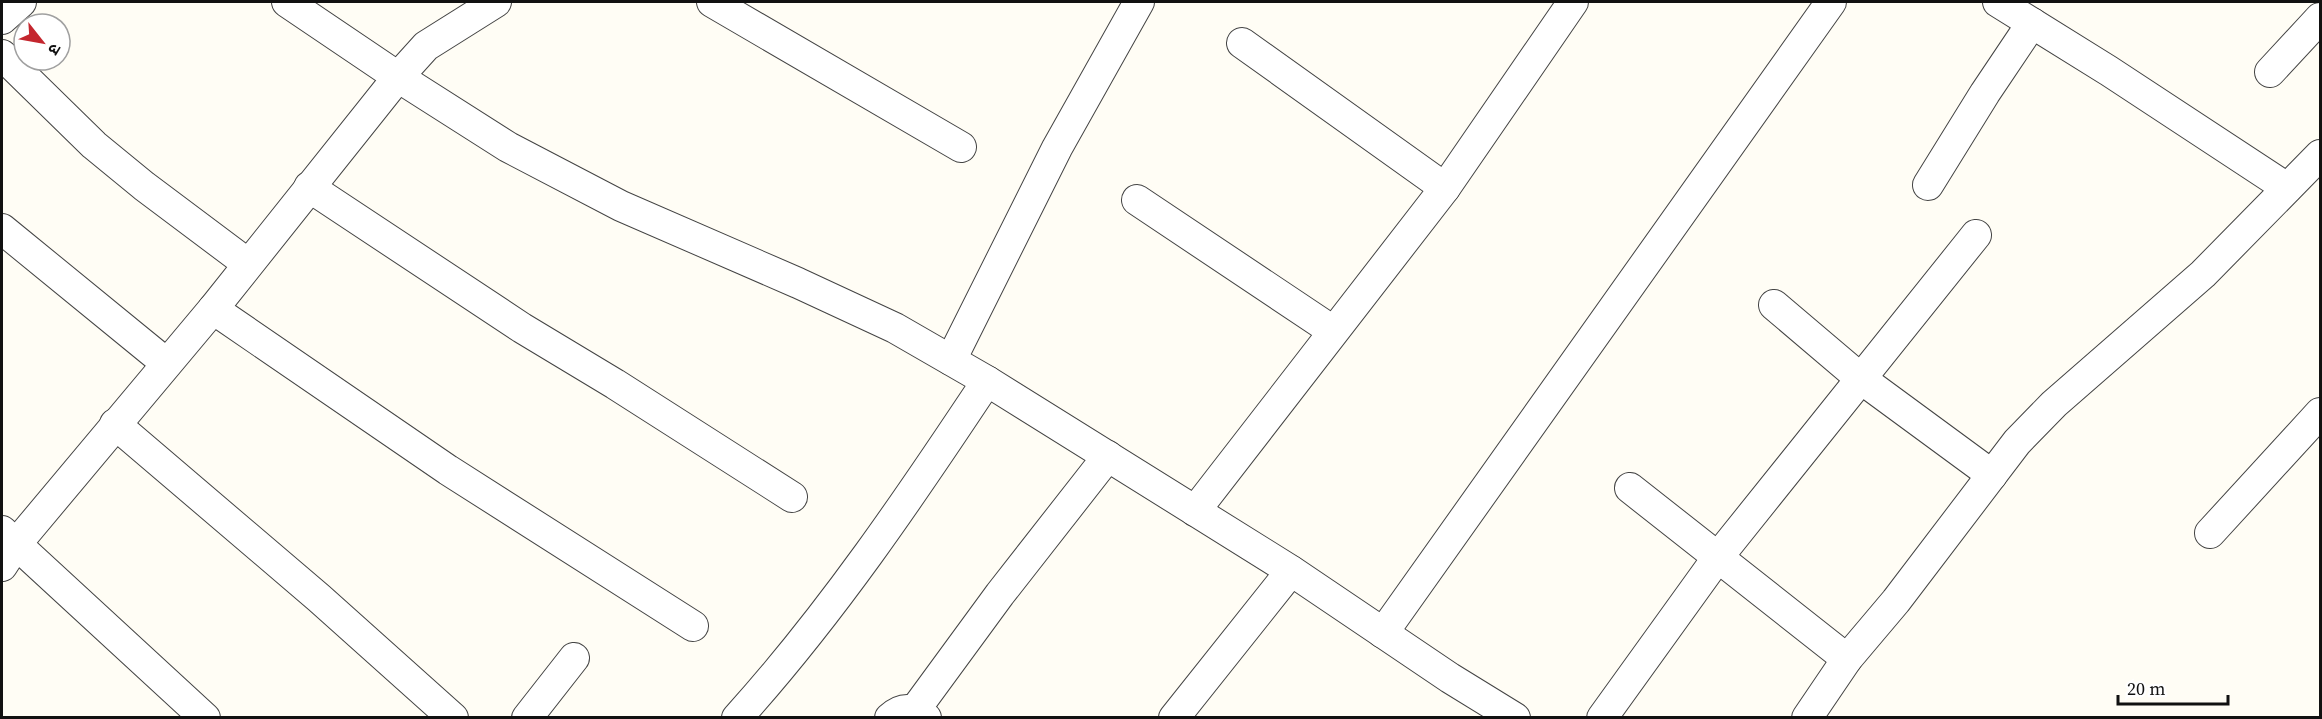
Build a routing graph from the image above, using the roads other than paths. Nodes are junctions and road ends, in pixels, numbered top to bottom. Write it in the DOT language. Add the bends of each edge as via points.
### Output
graph roads {
  1 [pos="21,2"];
  2 [pos="287,2"];
  3 [pos="496,2"];
  4 [pos="712,2"];
  5 [pos="1138,2"];
  6 [pos="1574,2"];
  7 [pos="1831,2"];
  8 [pos="1998,2"];
  9 [pos="2320,18"];
  10 [pos="2,19"];
  11 [pos="2032,23"];
  12 [pos="1242,43"];
  13 [pos="2,55"];
  14 [pos="2270,72"];
  15 [pos="398,77"];
  16 [pos="961,147"];
  17 [pos="2320,155"];
  18 [pos="1928,185"];
  19 [pos="309,187"];
  20 [pos="1445,188"];
  21 [pos="2287,188"];
  22 [pos="1137,200"];
  23 [pos="1976,235"];
  24 [pos="7,244"];
  25 [pos="248,264"];
  26 [pos="1774,305"];
  27 [pos="213,309"];
  28 [pos="1333,331"];
  29 [pos="951,360"];
  30 [pos="166,363"];
  31 [pos="1860,378"];
  32 [pos="987,381"];
  33 [pos="2320,412"];
  34 [pos="115,424"];
  35 [pos="1108,456"];
  36 [pos="1992,475"];
  37 [pos="1630,488"];
  38 [pos="792,497"];
  39 [pos="1195,511"];
  40 [pos="2210,533"];
  41 [pos="7,546"];
  42 [pos="1718,556"];
  43 [pos="1291,571"];
  44 [pos="693,626"];
  45 [pos="1383,633"];
  46 [pos="574,658"];
  47 [pos="1847,659"];
  48 [pos="1482,710"];
  49 [pos="1184,714"];
  50 [pos="910,715"];
  51 [pos="206,717"];
  52 [pos="453,717"];
  53 [pos="527,717"];
  54 [pos="737,717"];
  55 [pos="1515,717"];
  56 [pos="1602,717"];
  57 [pos="1807,717"];
  1 -- 10 [label="street"];
  2 -- 15 [label="street"];
  3 -- 15 [label="street" via="426,46"];
  4 -- 16 [label="street"];
  5 -- 29 [label="street" via="1057,148"];
  6 -- 20 [label="street"];
  7 -- 45 [label="street"];
  8 -- 11 [label="street"];
  9 -- 14 [label="street"];
  11 -- 18 [label="street"];
  11 -- 21 [label="street"];
  12 -- 20 [label="street"];
  13 -- 25 [label="street" via="94,145"];
  15 -- 19 [label="street"];
  15 -- 29 [label="street" via="508,147 621,206 895,328"];
  17 -- 21 [label="street"];
  19 -- 25 [label="street"];
  19 -- 38 [label="street" via="522,328"];
  20 -- 28 [label="street"];
  21 -- 36 [label="street" via="2203,274 2054,404"];
  22 -- 28 [label="street"];
  23 -- 31 [label="street"];
  24 -- 30 [label="street"];
  25 -- 27 [label="street"];
  26 -- 31 [label="street"];
  27 -- 30 [label="street"];
  27 -- 44 [label="street" via="448,470"];
  28 -- 39 [label="street"];
  29 -- 32 [label="street"];
  30 -- 34 [label="street"];
  31 -- 36 [label="street"];
  31 -- 42 [label="street"];
  32 -- 35 [label="street"];
  32 -- 54 [label="street" via="866,558 771,681"];
  33 -- 40 [label="street"];
  34 -- 41 [label="street"];
  34 -- 52 [label="street"];
  35 -- 39 [label="street"];
  35 -- 50 [label="street"];
  36 -- 47 [label="street"];
  37 -- 42 [label="street"];
  39 -- 43 [label="street"];
  41 -- 51 [label="street"];
  42 -- 47 [label="street"];
  42 -- 56 [label="street"];
  43 -- 45 [label="street"];
  43 -- 49 [label="street"];
  45 -- 48 [label="street"];
  46 -- 53 [label="street"];
  47 -- 57 [label="street"];
  48 -- 55 [label="street"];
}
